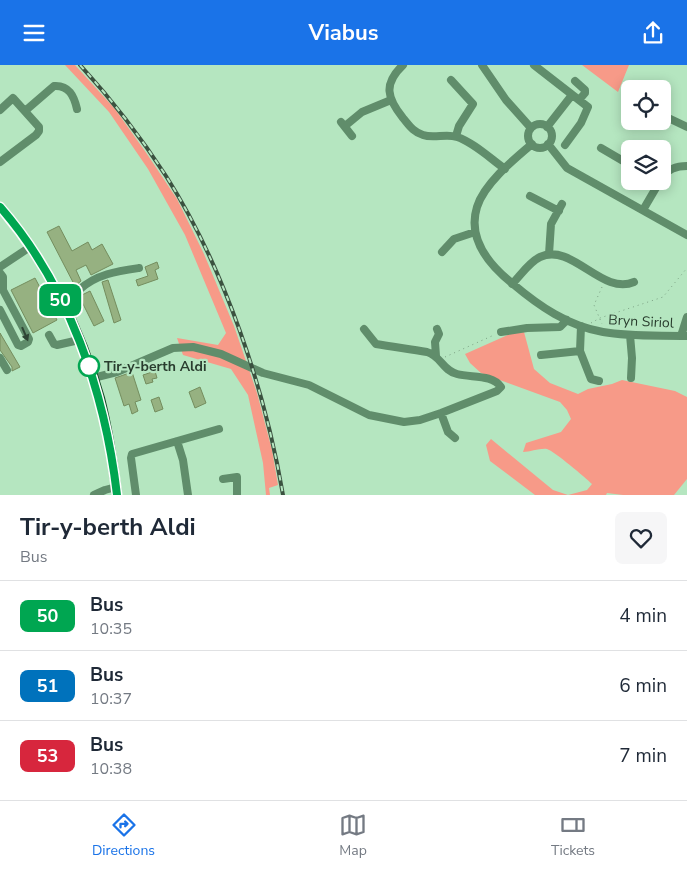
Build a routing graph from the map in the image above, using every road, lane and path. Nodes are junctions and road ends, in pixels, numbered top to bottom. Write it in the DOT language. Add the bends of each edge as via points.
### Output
graph roads {
  1 [pos="403,65"];
  2 [pos="482,65"];
  3 [pos="534,65"];
  4 [pos="451,80"];
  5 [pos="575,81"];
  6 [pos="572,95"];
  7 [pos="391,100"];
  8 [pos="579,100"];
  9 [pos="77,109"];
  10 [pos="0,110"];
  11 [pos="26,111"];
  12 [pos="671,119"];
  13 [pos="547,127"];
  14 [pos="687,127"];
  15 [pos="531,128"];
  16 [pos="456,136"];
  17 [pos="352,137"];
  18 [pos="532,144"];
  19 [pos="548,145"];
  20 [pos="565,145"];
  21 [pos="601,148"];
  22 [pos="621,160"];
  23 [pos="0,162"];
  24 [pos="687,166"];
  25 [pos="505,169"];
  26 [pos="671,170"];
  27 [pos="654,190"];
  28 [pos="530,196"];
  29 [pos="0,207"];
  30 [pos="643,210"];
  31 [pos="475,232"];
  32 [pos="687,235"];
  33 [pos="30,247"];
  34 [pos="442,252"];
  35 [pos="549,254"];
  36 [pos="0,267"];
  37 [pos="139,267"];
  38 [pos="687,268"];
  39 [pos="0,273"];
  40 [pos="609,281"];
  41 [pos="634,281"];
  42 [pos="512,284"];
  43 [pos="2,291"];
  44 [pos="0,310"];
  45 [pos="66,310"];
  46 [pos="687,317"];
  47 [pos="600,318"];
  48 [pos="567,320"];
  49 [pos="581,326"];
  50 [pos="364,329"];
  51 [pos="438,329"];
  52 [pos="502,332"];
  53 [pos="606,333"];
  54 [pos="49,335"];
  55 [pos="630,335"];
  56 [pos="684,336"];
  57 [pos="79,340"];
  58 [pos="578,354"];
  59 [pos="541,355"];
  60 [pos="437,357"];
  61 [pos="0,358"];
  62 [pos="6,369"];
  63 [pos="93,378"];
  64 [pos="631,378"];
  65 [pos="599,381"];
  66 [pos="441,413"];
  67 [pos="219,429"];
  68 [pos="455,438"];
  69 [pos="177,441"];
  70 [pos="223,479"];
  71 [pos="117,491"];
  72 [pos="94,495"];
  73 [pos="136,495"];
  74 [pos="188,495"];
  75 [pos="237,495"];
  1 -- 7 [label="street" via="391,78"];
  2 -- 15 [label="street" via="506,100"];
  3 -- 6 [label="street"];
  4 -- 16 [label="street" via="473,104"];
  5 -- 8 [label="street" via="585,90"];
  6 -- 8 [label="street"];
  6 -- 13 [label="street"];
  7 -- 16 [label="street" via="415,132 431,137"];
  7 -- 17 [label="street" via="343,124"];
  8 -- 20 [label="street" via="588,107"];
  9 -- 11 [label="street" via="72,94 58,85"];
  10 -- 11 [label="street" via="14,98"];
  11 -- 23 [label="street" via="39,127 38,131"];
  12 -- 14 [label="street"];
  13 -- 15 [label="street" via="537,124"];
  13 -- 19 [label="street" via="551,134"];
  15 -- 18 [label="street" via="528,138"];
  16 -- 25 [label="street"];
  18 -- 19 [label="street" via="538,147"];
  18 -- 25 [label="street, Bryn Siriol"];
  19 -- 30 [label="street" via="567,168"];
  21 -- 22 [label="street"];
  24 -- 26 [label="street"];
  25 -- 31 [label="street, Bryn Siriol" via="480,199 474,219"];
  27 -- 30 [label="street"];
  28 -- 35 [label="street" via="560,208 551,224"];
  29 -- 33 [label="main road"];
  30 -- 32 [label="street"];
  31 -- 34 [label="street" via="454,239"];
  31 -- 42 [label="street, Bryn Siriol" via="490,263"];
  33 -- 36 [label="street"];
  33 -- 45 [label="main road"];
  35 -- 40 [label="street" via="572,260"];
  35 -- 42 [label="street" via="531,263"];
  37 -- 45 [label="street" via="92,280 78,291"];
  38 -- 47 [label="path" via="663,297"];
  39 -- 43 [label="street"];
  40 -- 41 [label="street" via="623,285"];
  40 -- 47 [label="path" via="594,305"];
  42 -- 48 [label="street, Bryn Siriol" via="528,298"];
  43 -- 44 [label="street, one-way" via="28,342 18,345"];
  45 -- 57 [label="main road"];
  46 -- 56 [label="street"];
  47 -- 53 [label="path"];
  48 -- 49 [label="street, Bryn Siriol"];
  48 -- 52 [label="street" via="560,327"];
  49 -- 53 [label="street, Bryn Siriol"];
  49 -- 58 [label="street"];
  50 -- 60 [label="street" via="376,344"];
  51 -- 60 [label="street" via="435,342"];
  52 -- 60 [label="path"];
  53 -- 55 [label="street, Bryn Siriol"];
  54 -- 57 [label="street" via="57,345"];
  55 -- 56 [label="street, Bryn Siriol"];
  55 -- 64 [label="street"];
  57 -- 63 [label="main road"];
  58 -- 59 [label="street"];
  58 -- 65 [label="street" via="591,379"];
  60 -- 66 [label="street" via="447,371 491,379 501,387"];
  61 -- 62 [label="street"];
  63 -- 66 [label="street" via="117,372 173,348 194,347 221,354 263,373 309,385 369,415 404,422"];
  63 -- 71 [label="main road" via="109,438"];
  66 -- 68 [label="street" via="448,433"];
  67 -- 69 [label="street"];
  69 -- 73 [label="street" via="132,454"];
  69 -- 74 [label="street"];
  70 -- 75 [label="street" via="237,477"];
  71 -- 72 [label="street" via="105,490"];
}
